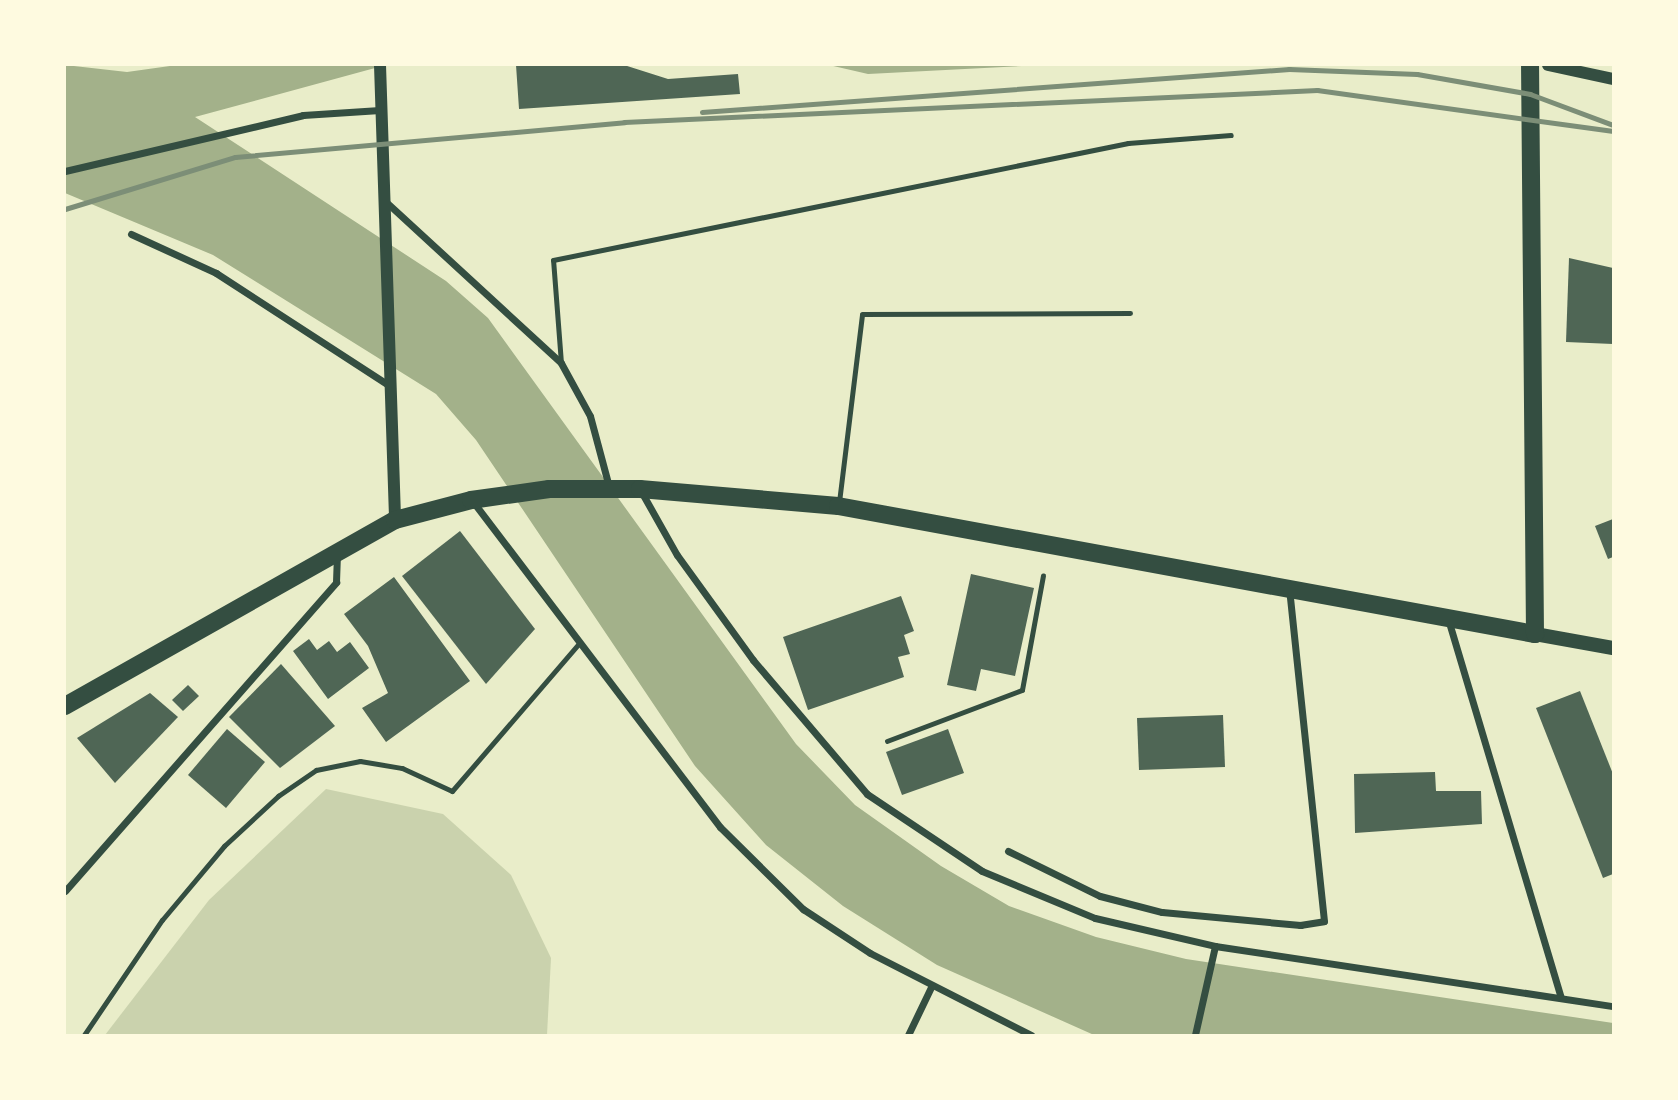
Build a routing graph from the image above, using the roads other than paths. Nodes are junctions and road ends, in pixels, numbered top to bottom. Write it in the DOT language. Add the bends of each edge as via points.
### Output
graph roads {
  1 [pos="380,65"];
  2 [pos="1530,65"];
  3 [pos="1548,65"];
  4 [pos="1613,79"];
  5 [pos="380,110"];
  6 [pos="1231,135"];
  7 [pos="65,171"];
  8 [pos="380,196"];
  9 [pos="131,234"];
  10 [pos="1130,313"];
  11 [pos="561,363"];
  12 [pos="390,386"];
  13 [pos="609,488"];
  14 [pos="640,489"];
  15 [pos="471,499"];
  16 [pos="838,506"];
  17 [pos="395,520"];
  18 [pos="337,554"];
  19 [pos="1289,589"];
  20 [pos="1448,619"];
  21 [pos="1535,634"];
  22 [pos="579,642"];
  23 [pos="1613,648"];
  24 [pos="65,706"];
  25 [pos="1008,851"];
  26 [pos="65,891"];
  27 [pos="1215,946"];
  28 [pos="932,985"];
  29 [pos="1561,998"];
  30 [pos="1613,1006"];
  31 [pos="84,1035"];
  32 [pos="908,1035"];
  33 [pos="1031,1035"];
  34 [pos="1195,1035"];
  1 -- 5 [label="street"];
  2 -- 21 [label="main road"];
  3 -- 4 [label="street"];
  5 -- 7 [label="street" via="226,130"];
  5 -- 8 [label="street"];
  6 -- 11 [label="lane" via="1128,143 553,260"];
  8 -- 11 [label="street"];
  8 -- 12 [label="street"];
  9 -- 12 [label="street" via="216,273"];
  10 -- 16 [label="lane" via="862,314"];
  11 -- 13 [label="street" via="590,416"];
  12 -- 17 [label="street"];
  13 -- 14 [label="main road"];
  13 -- 15 [label="main road"];
  14 -- 16 [label="main road"];
  14 -- 27 [label="street" via="677,555 753,660 867,794 982,871 1095,918"];
  15 -- 17 [label="main road"];
  15 -- 22 [label="street"];
  16 -- 19 [label="main road"];
  17 -- 18 [label="main road"];
  18 -- 24 [label="main road"];
  18 -- 26 [label="street" via="336,582"];
  19 -- 20 [label="main road"];
  19 -- 25 [label="street" via="1324,921 1300,925 1162,912 1100,895"];
  20 -- 21 [label="main road"];
  20 -- 29 [label="street"];
  21 -- 23 [label="main road"];
  22 -- 28 [label="street" via="720,827 803,909"];
  22 -- 31 [label="lane" via="452,792 402,768 360,761 316,770 278,796 224,846 162,920"];
  27 -- 29 [label="street"];
  27 -- 34 [label="street"];
  28 -- 32 [label="street"];
  28 -- 33 [label="street"];
  29 -- 30 [label="street"];
}
